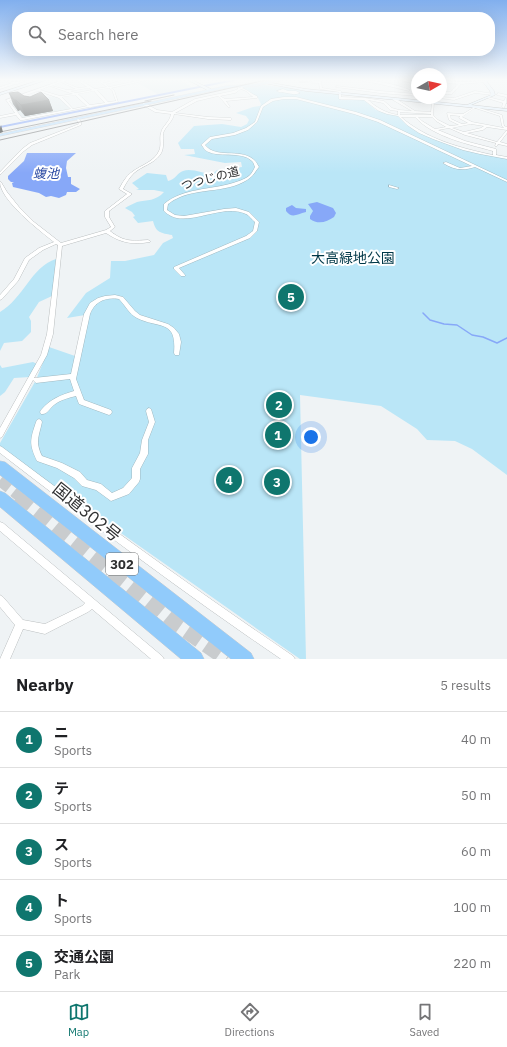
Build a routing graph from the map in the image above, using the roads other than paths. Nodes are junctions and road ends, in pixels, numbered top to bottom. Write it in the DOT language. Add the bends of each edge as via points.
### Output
graph roads {
  1 [pos="14,111"];
  2 [pos="69,111"];
  3 [pos="114,111"];
  4 [pos="156,111"];
  5 [pos="177,111"];
  6 [pos="260,111"];
  7 [pos="349,111"];
  8 [pos="380,111"];
  9 [pos="399,111"];
  10 [pos="433,111"];
  11 [pos="469,111"];
  12 [pos="484,111"];
  13 [pos="414,112"];
  14 [pos="173,113"];
  15 [pos="17,114"];
  16 [pos="433,115"];
  17 [pos="464,115"];
  18 [pos="399,116"];
  19 [pos="415,116"];
  20 [pos="0,117"];
  21 [pos="77,119"];
  22 [pos="232,119"];
  23 [pos="471,123"];
  24 [pos="462,124"];
  25 [pos="486,125"];
  26 [pos="450,127"];
  27 [pos="436,130"];
  28 [pos="507,131"];
  29 [pos="464,133"];
  30 [pos="424,134"];
  31 [pos="0,136"];
  32 [pos="496,143"];
  33 [pos="507,145"];
  34 [pos="495,150"];
  35 [pos="494,156"];
  36 [pos="507,158"];
  37 [pos="445,163"];
  38 [pos="476,166"];
  39 [pos="0,174"];
  40 [pos="507,181"];
  41 [pos="0,183"];
  42 [pos="390,186"];
  43 [pos="397,188"];
  44 [pos="107,231"];
  45 [pos="148,241"];
  46 [pos="228,243"];
  47 [pos="59,244"];
  48 [pos="222,245"];
  49 [pos="183,275"];
  50 [pos="0,298"];
  51 [pos="177,352"];
  52 [pos="74,376"];
  53 [pos="36,380"];
  54 [pos="78,393"];
  55 [pos="44,412"];
  56 [pos="109,412"];
  57 [pos="148,412"];
  58 [pos="39,422"];
  59 [pos="0,435"];
  60 [pos="0,449"];
  61 [pos="0,467"];
  62 [pos="0,498"];
  63 [pos="0,526"];
  64 [pos="0,600"];
  65 [pos="93,603"];
  66 [pos="20,624"];
  67 [pos="5,659"];
  68 [pos="159,659"];
  69 [pos="195,659"];
  70 [pos="245,659"];
  71 [pos="290,659"];
  1 -- 15 [label="street"];
  2 -- 15 [label="street" via="27,119 21,119"];
  3 -- 21 [label="main road"];
  4 -- 14 [label="street"];
  5 -- 14 [label="street"];
  6 -- 49 [label="street, つつじの道" via="256,122 247,129 211,138 203,145 208,151 240,156 255,162 257,167 252,175 234,184 176,197 166,204 165,210 178,217 228,209 242,211 256,222 255,231 248,237 176,268"];
  7 -- 38 [label="street, つつじの道" via="379,121"];
  8 -- 18 [label="street"];
  9 -- 13 [label="street"];
  9 -- 18 [label="street"];
  10 -- 16 [label="street"];
  11 -- 17 [label="street"];
  12 -- 28 [label="street" via="500,116"];
  13 -- 16 [label="street"];
  14 -- 22 [label="street"];
  14 -- 44 [label="street" via="162,132 160,154 126,178 121,189 130,194 107,211 106,217 112,227"];
  15 -- 20 [label="street"];
  16 -- 19 [label="street"];
  16 -- 26 [label="street" via="438,121"];
  17 -- 23 [label="street" via="460,117"];
  17 -- 24 [label="street" via="448,114 450,118"];
  18 -- 19 [label="street"];
  18 -- 30 [label="street" via="410,127"];
  19 -- 27 [label="street" via="420,122"];
  21 -- 31 [label="main road"];
  21 -- 39 [label="street" via="80,124 27,147"];
  23 -- 24 [label="street"];
  23 -- 25 [label="street"];
  24 -- 26 [label="street"];
  25 -- 28 [label="street"];
  25 -- 29 [label="street" via="482,129"];
  26 -- 27 [label="street"];
  26 -- 29 [label="street"];
  27 -- 30 [label="street"];
  27 -- 34 [label="street" via="465,142"];
  28 -- 32 [label="street"];
  29 -- 32 [label="street"];
  30 -- 35 [label="street" via="460,148"];
  32 -- 33 [label="street"];
  32 -- 34 [label="street"];
  34 -- 35 [label="street"];
  35 -- 36 [label="street"];
  37 -- 38 [label="street" via="458,170"];
  38 -- 40 [label="street"];
  41 -- 47 [label="street" via="10,200"];
  42 -- 43 [label="street"];
  44 -- 45 [label="street" via="118,240"];
  44 -- 47 [label="street"];
  46 -- 48 [label="street"];
  47 -- 50 [label="street" via="41,249 27,259 19,276"];
  47 -- 59 [label="street" via="58,275 50,334 44,355"];
  51 -- 52 [label="street" via="178,337 165,324 140,317 121,298 108,296 94,302 89,308"];
  52 -- 53 [label="street"];
  52 -- 54 [label="street"];
  54 -- 55 [label="street" via="56,400"];
  54 -- 56 [label="street" via="81,402"];
  57 -- 58 [label="street" via="152,422 145,440 144,454 136,468 136,479 126,491 111,496 98,487 85,483 77,475 59,465 40,458 34,440"];
  60 -- 71 [label="street" via="238,624"];
  61 -- 70 [label="highway, 国道302号 / 302"];
  62 -- 69 [label="highway, 302"];
  63 -- 65 [label="street"];
  64 -- 66 [label="street"];
  65 -- 66 [label="street" via="45,629"];
  65 -- 68 [label="street"];
  66 -- 67 [label="street"];
}
